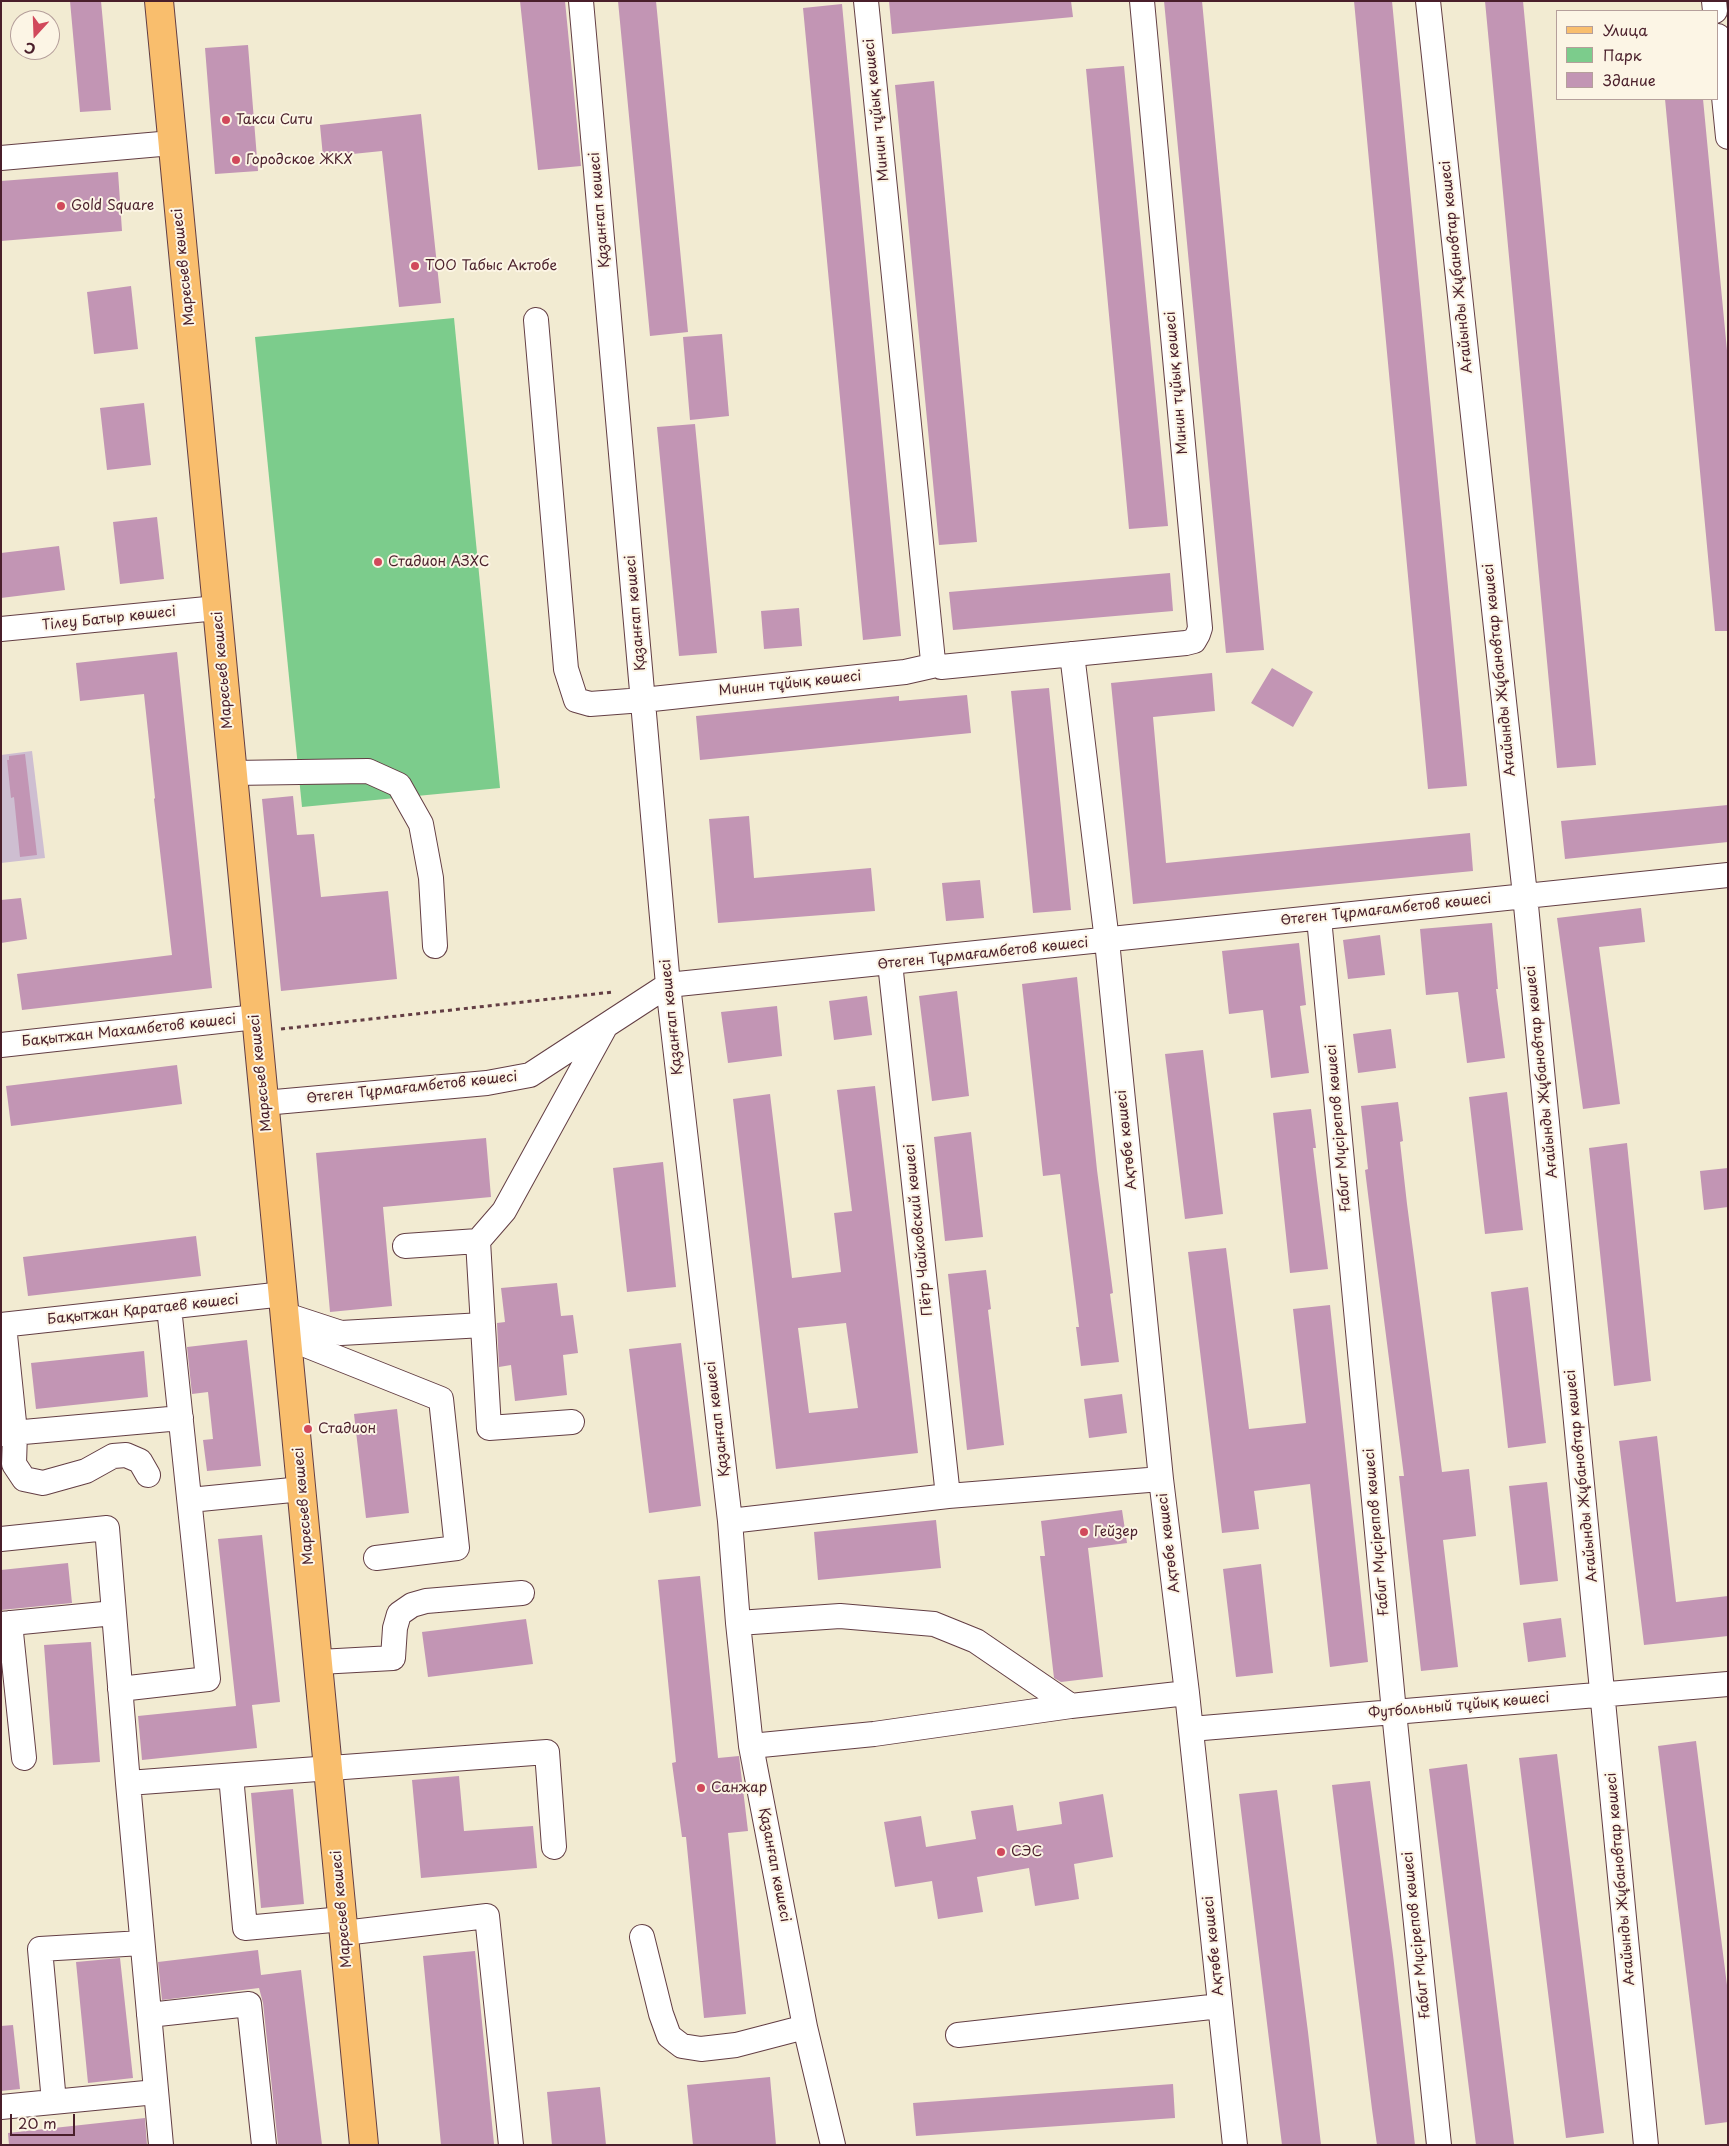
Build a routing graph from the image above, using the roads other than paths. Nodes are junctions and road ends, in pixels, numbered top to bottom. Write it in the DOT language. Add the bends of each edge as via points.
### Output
graph roads {
  1 [pos="159,1"];
  2 [pos="581,1"];
  3 [pos="866,1"];
  4 [pos="1142,1"];
  5 [pos="1428,1"];
  6 [pos="1719,46"];
  7 [pos="1728,136"];
  8 [pos="172,143"];
  9 [pos="1,158"];
  10 [pos="536,320"];
  11 [pos="217,608"];
  12 [pos="1,630"];
  13 [pos="1072,654"];
  14 [pos="936,666"];
  15 [pos="643,700"];
  16 [pos="232,773"];
  17 [pos="1728,875"];
  18 [pos="1525,895"];
  19 [pos="1319,918"];
  20 [pos="1107,941"];
  21 [pos="435,946"];
  22 [pos="890,963"];
  23 [pos="668,985"];
  24 [pos="265,1024"];
  25 [pos="606,1026"];
  26 [pos="1,1045"];
  27 [pos="264,1103"];
  28 [pos="478,1241"];
  29 [pos="405,1246"];
  30 [pos="169,1307"];
  31 [pos="286,1316"];
  32 [pos="2,1325"];
  33 [pos="483,1325"];
  34 [pos="181,1418"];
  35 [pos="572,1422"];
  36 [pos="8,1433"];
  37 [pos="148,1476"];
  38 [pos="1161,1479"];
  39 [pos="302,1489"];
  40 [pos="948,1496"];
  41 [pos="190,1500"];
  42 [pos="730,1521"];
  43 [pos="1,1539"];
  44 [pos="376,1558"];
  45 [pos="522,1593"];
  46 [pos="114,1613"];
  47 [pos="738,1623"];
  48 [pos="6,1624"];
  49 [pos="319,1662"];
  50 [pos="1728,1684"];
  51 [pos="120,1689"];
  52 [pos="1187,1693"];
  53 [pos="1604,1694"];
  54 [pos="1071,1706"];
  55 [pos="1394,1712"];
  56 [pos="1191,1730"];
  57 [pos="751,1746"];
  58 [pos="24,1758"];
  59 [pos="329,1768"];
  60 [pos="231,1776"];
  61 [pos="128,1783"];
  62 [pos="554,1847"];
  63 [pos="344,1926"];
  64 [pos="642,1937"];
  65 [pos="142,1943"];
  66 [pos="1220,2006"];
  67 [pos="149,2015"];
  68 [pos="805,2027"];
  69 [pos="958,2035"];
  70 [pos="156,2092"];
  71 [pos="54,2102"];
  72 [pos="1,2107"];
  73 [pos="161,2145"];
  74 [pos="264,2145"];
  75 [pos="364,2145"];
  76 [pos="511,2145"];
  77 [pos="833,2145"];
  78 [pos="1235,2145"];
  79 [pos="1439,2145"];
  80 [pos="1646,2145"];
  1 -- 8 [label="main road, Маресьев көшесі"];
  2 -- 15 [label="street, Қазанғап көшесі"];
  3 -- 14 [label="street, Минин тұйық көшесі"];
  4 -- 13 [label="street, Минин тұйық көшесі" via="1200,628 1194,640 1186,643"];
  5 -- 18 [label="street, Ағайынды Жұбановтар көшесі"];
  6 -- 7 [label="street"];
  8 -- 9 [label="street"];
  8 -- 11 [label="main road, Маресьев көшесі"];
  10 -- 15 [label="street, Минин тұйық көшесі" via="566,670 576,700 590,704"];
  11 -- 12 [label="street, Тілеу Батыр көшесі"];
  11 -- 16 [label="main road, Маресьев көшесі"];
  13 -- 14 [label="street, Минин тұйық көшесі"];
  13 -- 20 [label="street"];
  14 -- 15 [label="street, Минин тұйық көшесі"];
  15 -- 23 [label="street, Қазанғап көшесі"];
  16 -- 21 [label="street" via="368,771 399,784 421,824 431,878"];
  16 -- 24 [label="main road, Маресьев көшесі"];
  17 -- 18 [label="street, Өтеген Тұрмағамбетов көшесі"];
  18 -- 19 [label="street, Өтеген Тұрмағамбетов көшесі"];
  18 -- 53 [label="street, Ағайынды Жұбановтар көшесі"];
  19 -- 20 [label="street, Өтеген Тұрмағамбетов көшесі"];
  19 -- 55 [label="street, Ғабит Мүсірепов көшесі"];
  20 -- 22 [label="street, Өтеген Тұрмағамбетов көшесі"];
  20 -- 38 [label="street, Ақтөбе көшесі"];
  22 -- 23 [label="street, Өтеген Тұрмағамбетов көшесі"];
  22 -- 40 [label="street, Пётр Чайковский көшесі"];
  23 -- 25 [label="street, Өтеген Тұрмағамбетов көшесі"];
  23 -- 42 [label="street, Қазанғап көшесі"];
  24 -- 26 [label="street, Бақытжан Махамбетов көшесі"];
  24 -- 27 [label="main road, Маресьев көшесі"];
  25 -- 27 [label="street, Өтеген Тұрмағамбетов көшесі" via="530,1075 487,1083"];
  25 -- 28 [label="street" via="504,1211"];
  27 -- 31 [label="main road, Маресьев көшесі"];
  28 -- 29 [label="street"];
  28 -- 33 [label="street"];
  30 -- 31 [label="street, Бақытжан Қаратаев көшесі"];
  30 -- 32 [label="street, Бақытжан Қаратаев көшесі"];
  30 -- 34 [label="street"];
  31 -- 33 [label="street" via="341,1333"];
  31 -- 39 [label="main road, Маресьев көшесі"];
  31 -- 44 [label="street" via="441,1399 457,1548"];
  32 -- 36 [label="street"];
  33 -- 35 [label="street" via="489,1428"];
  34 -- 36 [label="street"];
  34 -- 41 [label="street"];
  36 -- 37 [label="street" via="14,1464 24,1479 43,1483 86,1471 113,1456 126,1455 140,1461"];
  38 -- 40 [label="street"];
  38 -- 52 [label="street, Ақтөбе көшесі"];
  39 -- 41 [label="street"];
  39 -- 49 [label="main road, Маресьев көшесі"];
  40 -- 42 [label="street"];
  41 -- 51 [label="street" via="208,1679"];
  42 -- 47 [label="street, Қазанғап көшесі"];
  43 -- 46 [label="street" via="108,1528"];
  45 -- 49 [label="street" via="412,1605 399,1614 393,1658"];
  46 -- 48 [label="street"];
  46 -- 51 [label="street"];
  47 -- 54 [label="street" via="840,1616 934,1624 976,1642"];
  47 -- 57 [label="street, Қазанғап көшесі"];
  48 -- 58 [label="street"];
  49 -- 59 [label="main road, Маресьев көшесі"];
  50 -- 53 [label="street, Футбольный тұйық көшесі"];
  51 -- 61 [label="street"];
  52 -- 54 [label="street"];
  52 -- 56 [label="street, Ақтөбе көшесі"];
  53 -- 55 [label="street, Футбольный тұйық көшесі"];
  53 -- 80 [label="street, Ағайынды Жұбановтар көшесі"];
  54 -- 57 [label="street" via="874,1734"];
  55 -- 56 [label="street, Футбольный тұйық көшесі"];
  55 -- 79 [label="street, Ғабит Мүсірепов көшесі"];
  56 -- 66 [label="street, Ақтөбе көшесі"];
  57 -- 68 [label="street, Қазанғап көшесі"];
  59 -- 60 [label="street"];
  59 -- 62 [label="street" via="547,1752"];
  59 -- 63 [label="main road, Маресьев көшесі"];
  60 -- 61 [label="street"];
  60 -- 63 [label="street" via="245,1928"];
  61 -- 65 [label="street"];
  63 -- 75 [label="main road, Маресьев көшесі"];
  63 -- 76 [label="street" via="487,1916"];
  64 -- 68 [label="street" via="669,2036 682,2046 736,2045"];
  65 -- 67 [label="street"];
  65 -- 71 [label="street" via="40,1949"];
  66 -- 69 [label="street"];
  66 -- 78 [label="street, Ақтөбе көшесі"];
  67 -- 70 [label="street"];
  67 -- 74 [label="street" via="249,2004"];
  68 -- 77 [label="street, Қазанғап көшесі"];
  70 -- 71 [label="street"];
  70 -- 73 [label="street"];
  71 -- 72 [label="street"];
}
